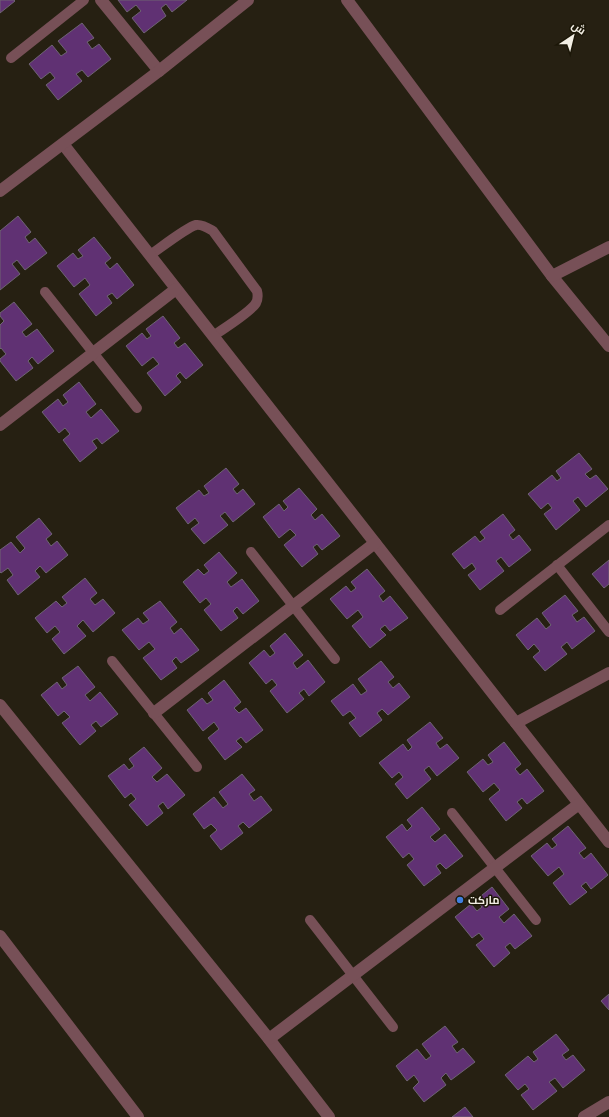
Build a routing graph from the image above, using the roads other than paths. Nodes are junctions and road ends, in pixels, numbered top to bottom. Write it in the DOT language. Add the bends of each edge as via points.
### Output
graph roads {
  1 [pos="84,0"];
  2 [pos="101,0"];
  3 [pos="248,0"];
  4 [pos="347,0"];
  5 [pos="11,58"];
  6 [pos="159,71"];
  7 [pos="63,144"];
  8 [pos="0,191"];
  9 [pos="609,247"];
  10 [pos="150,255"];
  11 [pos="552,276"];
  12 [pos="176,289"];
  13 [pos="45,292"];
  14 [pos="213,336"];
  15 [pos="609,346"];
  16 [pos="93,353"];
  17 [pos="137,408"];
  18 [pos="0,425"];
  19 [pos="609,525"];
  20 [pos="375,543"];
  21 [pos="250,552"];
  22 [pos="557,565"];
  23 [pos="293,606"];
  24 [pos="500,610"];
  25 [pos="609,632"];
  26 [pos="335,659"];
  27 [pos="112,661"];
  28 [pos="609,673"];
  29 [pos="0,705"];
  30 [pos="154,713"];
  31 [pos="516,723"];
  32 [pos="197,767"];
  33 [pos="579,804"];
  34 [pos="452,813"];
  35 [pos="609,842"];
  36 [pos="495,868"];
  37 [pos="310,920"];
  38 [pos="536,920"];
  39 [pos="0,936"];
  40 [pos="353,975"];
  41 [pos="393,1027"];
  42 [pos="269,1039"];
  43 [pos="609,1102"];
  44 [pos="138,1117"];
  45 [pos="329,1117"];
  46 [pos="584,1117"];
  1 -- 5 [label="lane"];
  2 -- 6 [label="street"];
  3 -- 6 [label="street"];
  4 -- 11 [label="street"];
  6 -- 7 [label="street"];
  7 -- 8 [label="street"];
  7 -- 10 [label="street"];
  9 -- 11 [label="street"];
  10 -- 12 [label="street"];
  10 -- 14 [label="lane" via="196,225 205,226 213,231 258,295 252,308"];
  11 -- 15 [label="street"];
  12 -- 14 [label="street"];
  12 -- 16 [label="street"];
  13 -- 16 [label="lane"];
  14 -- 20 [label="street"];
  16 -- 17 [label="lane"];
  16 -- 18 [label="street"];
  19 -- 22 [label="lane"];
  20 -- 23 [label="street"];
  20 -- 31 [label="street"];
  21 -- 23 [label="lane"];
  22 -- 24 [label="lane"];
  22 -- 25 [label="lane"];
  23 -- 26 [label="lane"];
  23 -- 30 [label="street"];
  27 -- 30 [label="lane"];
  28 -- 31 [label="street"];
  29 -- 42 [label="street"];
  30 -- 32 [label="lane"];
  31 -- 33 [label="street"];
  33 -- 35 [label="street"];
  33 -- 36 [label="street"];
  34 -- 36 [label="lane"];
  36 -- 38 [label="lane"];
  36 -- 40 [label="street"];
  37 -- 40 [label="lane"];
  39 -- 44 [label="street"];
  40 -- 41 [label="lane"];
  40 -- 42 [label="street"];
  42 -- 45 [label="street"];
  43 -- 46 [label="street"];
}
